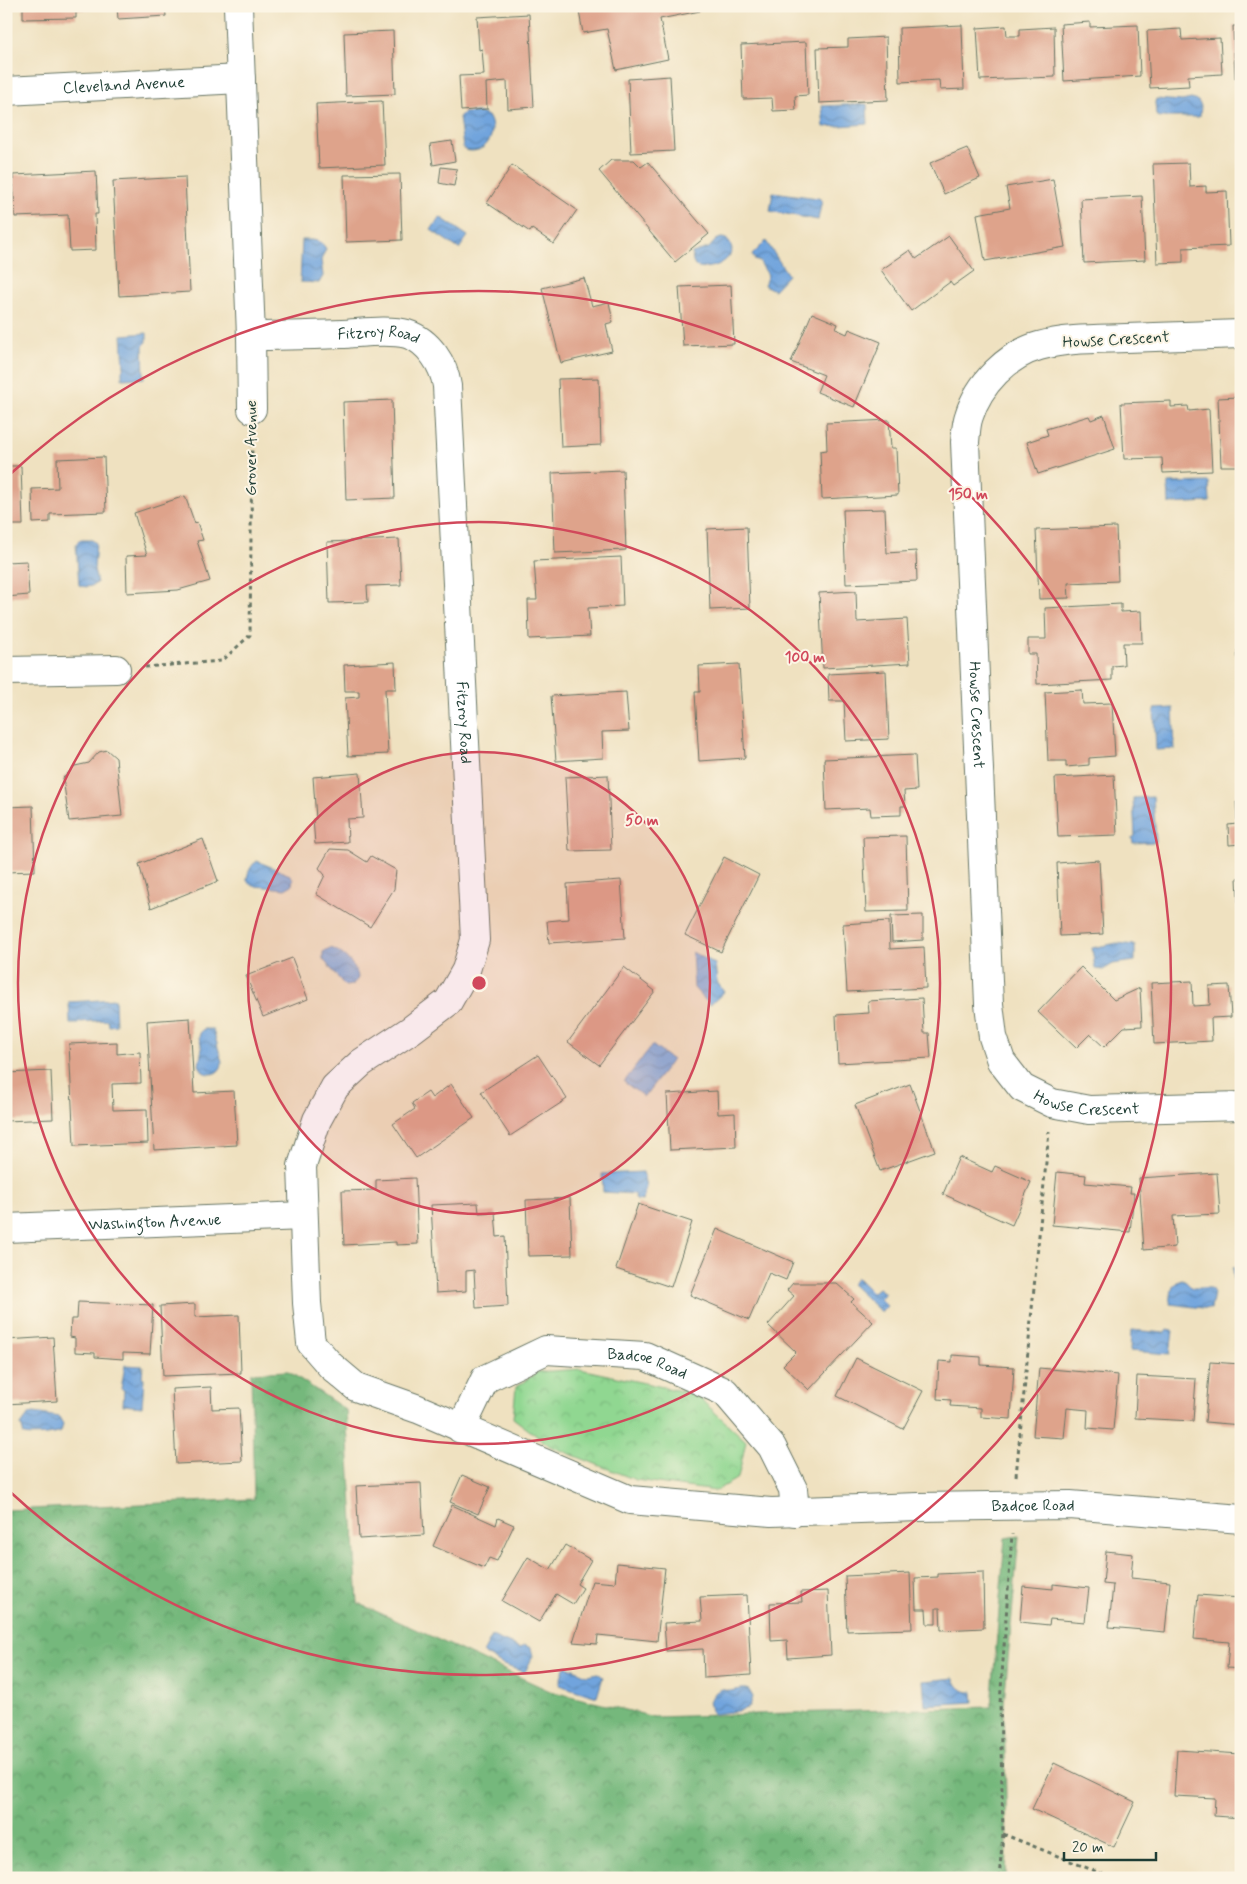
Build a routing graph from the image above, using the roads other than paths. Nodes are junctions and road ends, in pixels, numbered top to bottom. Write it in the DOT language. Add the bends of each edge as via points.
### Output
graph roads {
  1 [pos="238,6"];
  2 [pos="241,79"];
  3 [pos="6,90"];
  4 [pos="1241,334"];
  5 [pos="251,336"];
  6 [pos="252,409"];
  7 [pos="116,669"];
  8 [pos="6,672"];
  9 [pos="1241,1106"];
  10 [pos="303,1216"];
  11 [pos="6,1228"];
  12 [pos="311,1343"];
  13 [pos="461,1429"];
  14 [pos="795,1512"];
  15 [pos="1241,1519"];
  1 -- 2 [label="street, Grover Avenue"];
  2 -- 3 [label="street, Cleveland Avenue"];
  2 -- 5 [label="street, Grover Avenue"];
  4 -- 9 [label="street, Howse Crescent" via="1072,340 1019,354 985,384 975,400 968,417 965,442 989,1004 993,1037 1001,1061 1022,1088 1052,1103 1089,1110"];
  5 -- 6 [label="street, Grover Avenue"];
  5 -- 10 [label="street, Fitzroy Road" via="408,334 427,346 436,357 448,386 475,940 466,970 448,1002 361,1063 335,1087 316,1120 302,1166"];
  7 -- 8 [label="street"];
  10 -- 11 [label="street, Washington Avenue"];
  10 -- 12 [label="street, Fitzroy Road"];
  12 -- 13 [label="street, Badcoe Road" via="356,1387"];
  13 -- 14 [label="street, Badcoe Road" via="630,1500"];
  13 -- 14 [label="street, Badcoe Road" via="484,1378 546,1350 645,1356 725,1392 772,1447 793,1489"];
  14 -- 15 [label="street, Badcoe Road" via="1014,1504 1070,1505"];
}
